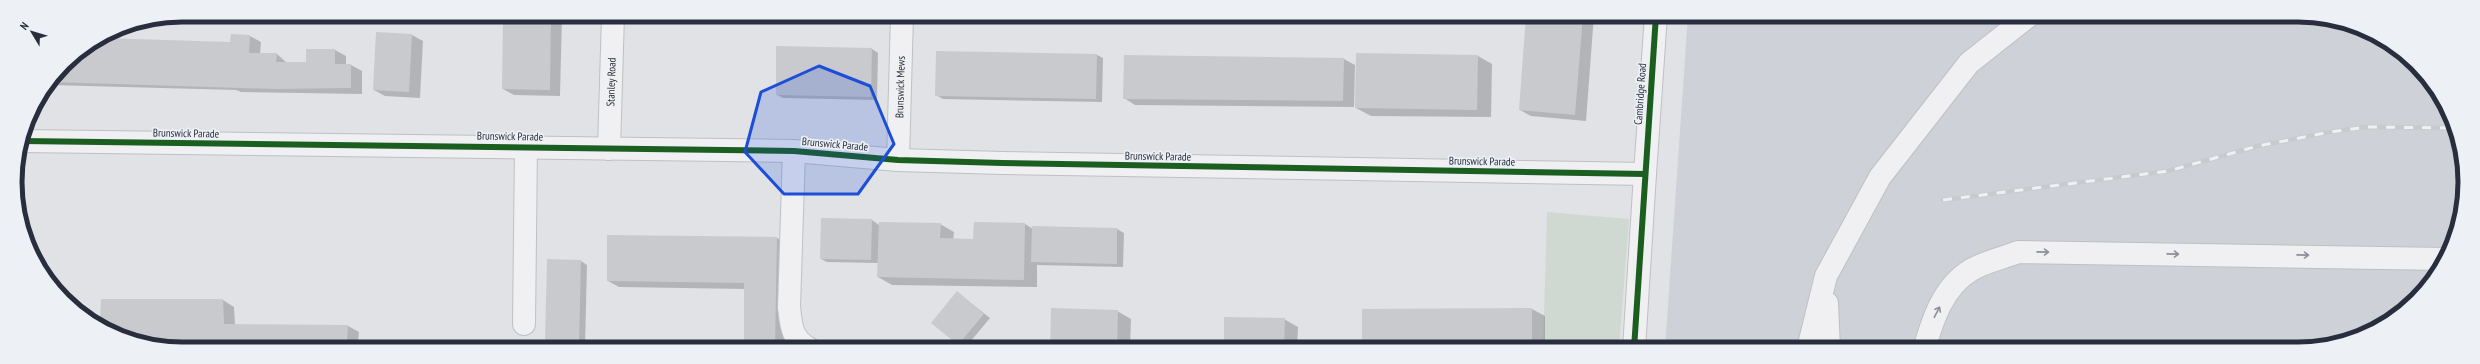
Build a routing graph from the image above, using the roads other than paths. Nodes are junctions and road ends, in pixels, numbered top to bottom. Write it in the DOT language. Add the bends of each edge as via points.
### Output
graph roads {
  1 [pos="612,22"];
  2 [pos="902,22"];
  3 [pos="1656,22"];
  4 [pos="2021,22"];
  5 [pos="27,141"];
  6 [pos="526,146"];
  7 [pos="609,149"];
  8 [pos="794,151"];
  9 [pos="898,160"];
  10 [pos="1645,174"];
  11 [pos="2439,259"];
  12 [pos="1826,276"];
  13 [pos="524,324"];
  14 [pos="800,342"];
  15 [pos="1634,342"];
  16 [pos="1810,342"];
  17 [pos="1829,342"];
  18 [pos="1926,342"];
  1 -- 7 [label="street, Stanley Road"];
  2 -- 9 [label="street, Brunswick Mews"];
  3 -- 10 [label="street, Cambridge Road"];
  4 -- 12 [label="street" via="1969,63 1880,177"];
  5 -- 6 [label="street, Brunswick Parade"];
  6 -- 7 [label="street, Brunswick Parade"];
  6 -- 13 [label="street"];
  7 -- 8 [label="street, Brunswick Parade"];
  8 -- 9 [label="street, Brunswick Parade"];
  8 -- 14 [label="street" via="789,307 791,328"];
  9 -- 10 [label="street, Brunswick Parade"];
  10 -- 15 [label="street, Cambridge Road"];
  18 -- 11 [label="street, one-way" via="1933,321 1948,291 1971,270 2018,252"];
  12 -- 16 [label="street"];
  12 -- 17 [label="street"];
}
